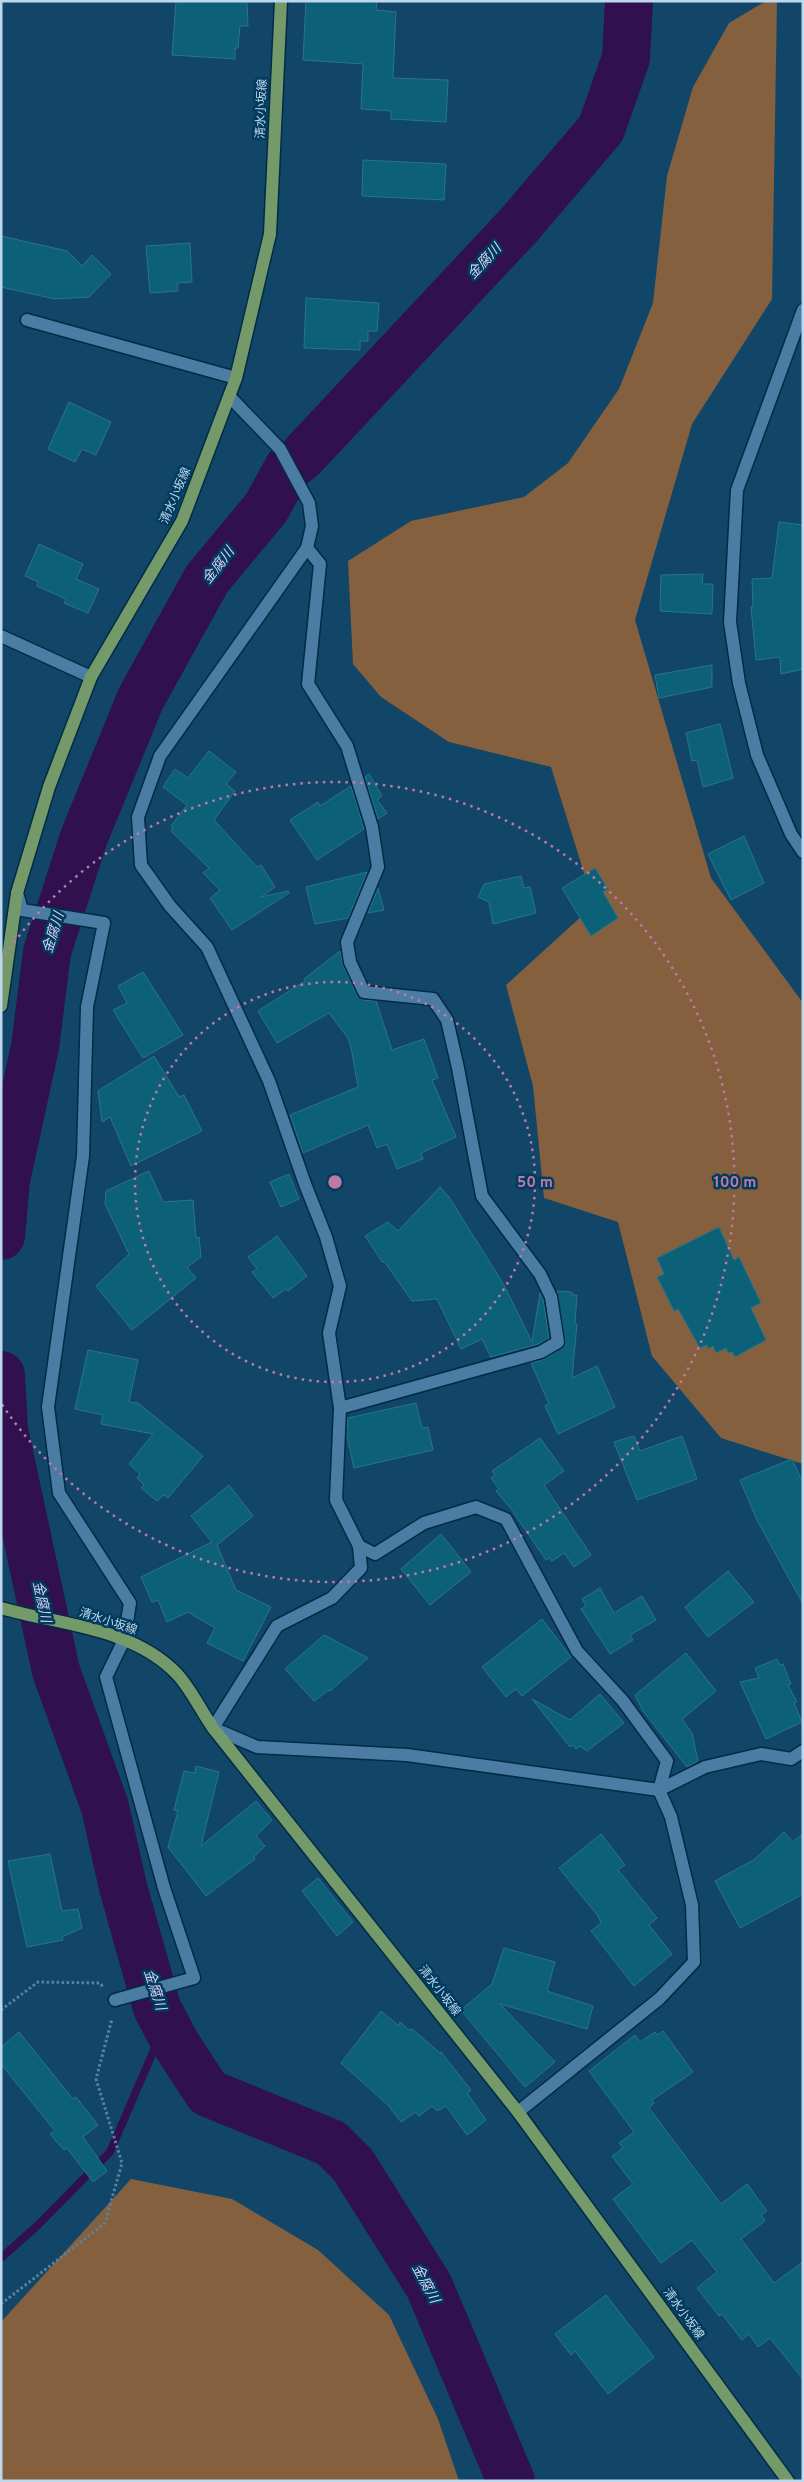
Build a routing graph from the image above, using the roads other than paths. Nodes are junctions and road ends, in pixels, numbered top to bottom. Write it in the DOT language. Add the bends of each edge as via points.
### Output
graph roads {
  1 [pos="281,1"];
  2 [pos="803,310"];
  3 [pos="27,320"];
  4 [pos="236,378"];
  5 [pos="230,396"];
  6 [pos="307,548"];
  7 [pos="1,636"];
  8 [pos="91,677"];
  9 [pos="803,852"];
  10 [pos="17,893"];
  11 [pos="1,1006"];
  12 [pos="340,1408"];
  13 [pos="360,1546"];
  14 [pos="2,1608"];
  15 [pos="124,1640"];
  16 [pos="213,1728"];
  17 [pos="803,1751"];
  18 [pos="659,1790"];
  19 [pos="115,2000"];
  20 [pos="518,2112"];
  21 [pos="788,2481"];
  1 -- 4 [label="main road, 清水小坂線" via="270,234"];
  2 -- 9 [label="street" via="737,490 730,622 739,683 757,755 791,834"];
  3 -- 4 [label="street"];
  4 -- 5 [label="main road, 清水小坂線"];
  5 -- 6 [label="street" via="280,449 309,503 312,526"];
  5 -- 8 [label="main road, 清水小坂線" via="182,521"];
  6 -- 12 [label="street" via="160,756 138,817 142,865 170,906 207,947 268,1081 326,1237 340,1286 329,1333"];
  6 -- 12 [label="street" via="320,564 308,684 347,746 372,827 378,867 347,942 350,962 364,992 433,999 447,1020 482,1196 540,1274 551,1297 558,1342 541,1352"];
  7 -- 8 [label="street"];
  8 -- 10 [label="main road, 清水小坂線" via="49,787"];
  10 -- 11 [label="main road, 清水小坂線"];
  10 -- 15 [label="street" via="22,910 104,923 87,1007 83,1156 48,1407 59,1493 130,1603"];
  12 -- 13 [label="street" via="336,1500"];
  13 -- 16 [label="street" via="361,1568 332,1598 277,1626"];
  13 -- 18 [label="street" via="375,1554 424,1523 476,1507 506,1519 577,1651 622,1701 667,1761"];
  14 -- 15 [label="main road, 清水小坂線"];
  15 -- 16 [label="main road, 清水小坂線" via="146,1649 177,1674"];
  15 -- 19 [label="street" via="106,1677 164,1888 194,1978"];
  16 -- 18 [label="street" via="257,1747 406,1755"];
  16 -- 20 [label="main road, 清水小坂線"];
  17 -- 18 [label="street" via="791,1759 761,1754 705,1767"];
  18 -- 20 [label="street" via="671,1817 692,1905 694,1962 660,1999"];
  20 -- 21 [label="main road, 清水小坂線"];
}
